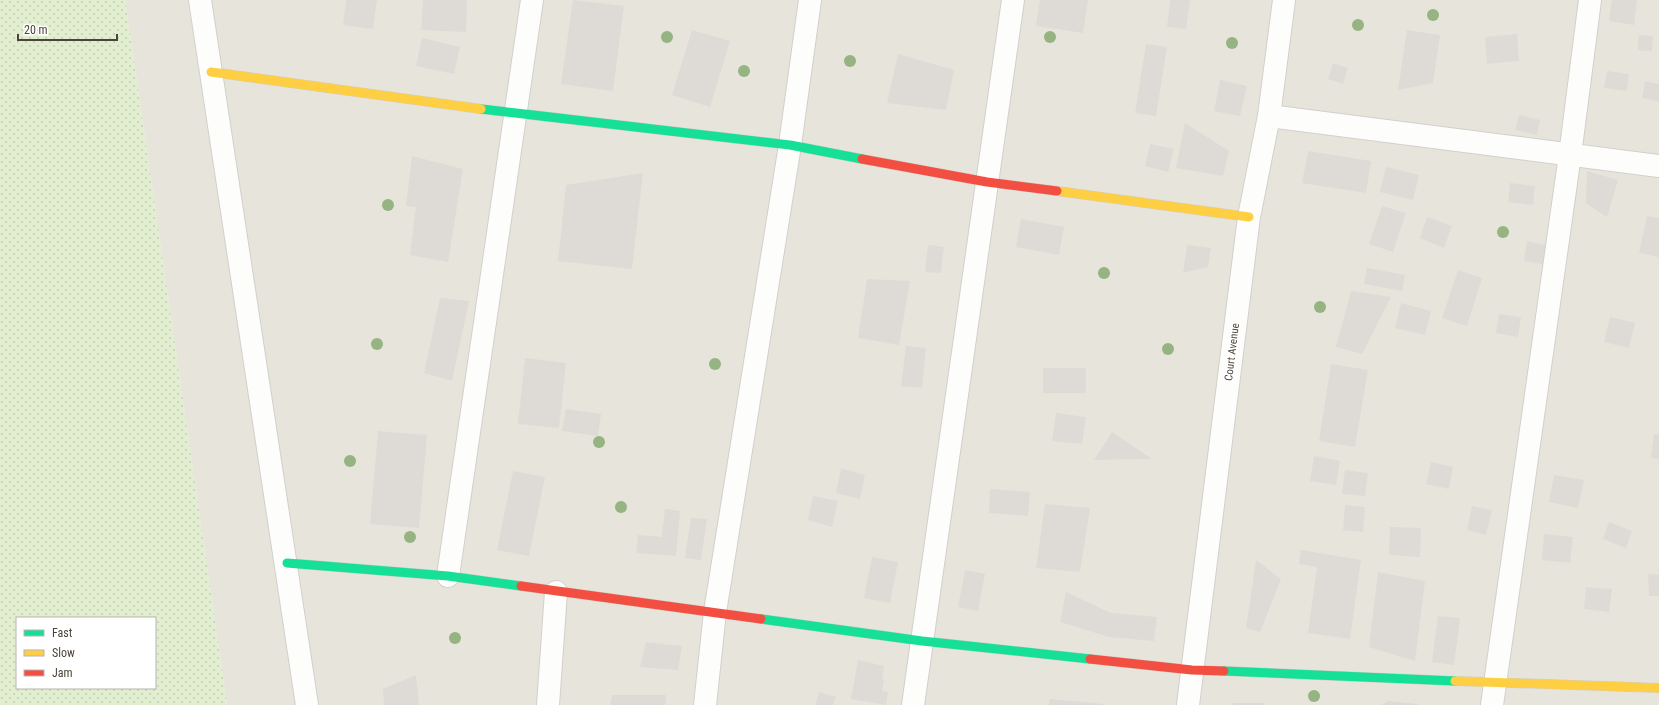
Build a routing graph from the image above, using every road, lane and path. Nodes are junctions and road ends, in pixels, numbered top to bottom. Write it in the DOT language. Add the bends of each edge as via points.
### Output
graph roads {
  1 [pos="200,0"];
  2 [pos="532,0"];
  3 [pos="810,0"];
  4 [pos="1013,0"];
  5 [pos="1284,0"];
  6 [pos="1590,0"];
  7 [pos="211,72"];
  8 [pos="515,114"];
  9 [pos="1269,116"];
  10 [pos="790,145"];
  11 [pos="1570,155"];
  12 [pos="1659,166"];
  13 [pos="986,182"];
  14 [pos="1249,217"];
  15 [pos="287,563"];
  16 [pos="448,576"];
  17 [pos="556,592"];
  18 [pos="715,612"];
  19 [pos="922,641"];
  20 [pos="1192,670"];
  21 [pos="1496,683"];
  22 [pos="1659,688"];
  23 [pos="307,705"];
  24 [pos="548,705"];
  25 [pos="705,705"];
  26 [pos="913,705"];
  27 [pos="1188,705"];
  28 [pos="1492,705"];
  1 -- 7 [label="street"];
  2 -- 8 [label="street"];
  3 -- 10 [label="street"];
  4 -- 13 [label="street"];
  5 -- 9 [label="street, Court Avenue"];
  6 -- 11 [label="street"];
  7 -- 8 [label="street"];
  7 -- 15 [label="street"];
  8 -- 10 [label="street"];
  8 -- 16 [label="street"];
  9 -- 11 [label="street"];
  9 -- 14 [label="street, Court Avenue"];
  10 -- 13 [label="street"];
  10 -- 18 [label="street"];
  11 -- 12 [label="street"];
  11 -- 21 [label="street"];
  13 -- 14 [label="street"];
  13 -- 19 [label="street"];
  14 -- 20 [label="street, Court Avenue"];
  15 -- 16 [label="street"];
  15 -- 23 [label="street"];
  16 -- 17 [label="street"];
  17 -- 18 [label="street"];
  17 -- 24 [label="street"];
  18 -- 19 [label="street"];
  18 -- 25 [label="street"];
  19 -- 20 [label="street"];
  19 -- 26 [label="street"];
  20 -- 21 [label="street"];
  20 -- 27 [label="street, Court Avenue"];
  21 -- 22 [label="street"];
  21 -- 28 [label="street"];
}
